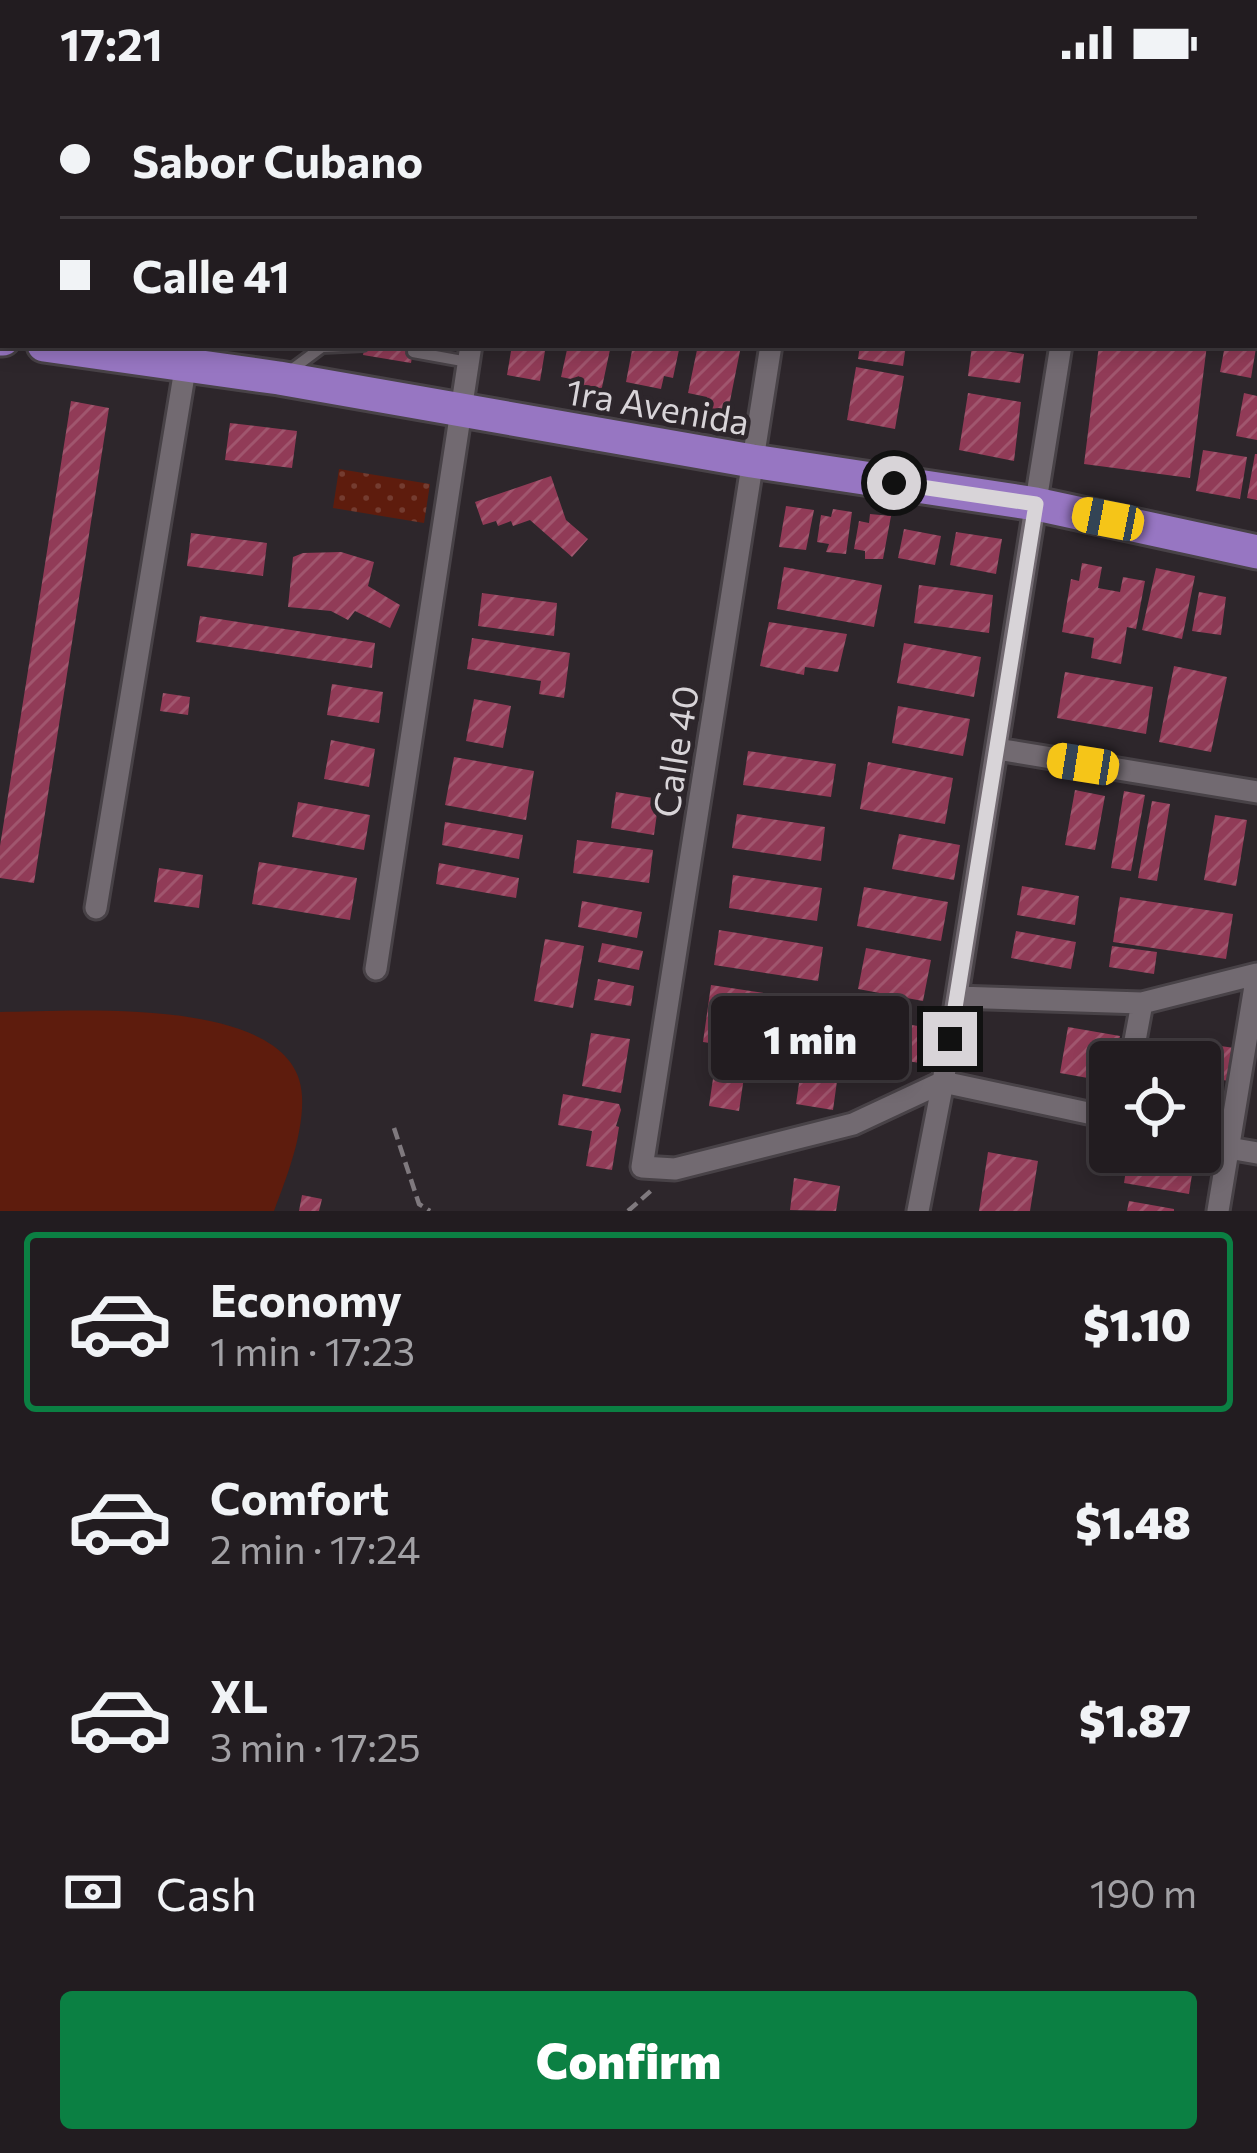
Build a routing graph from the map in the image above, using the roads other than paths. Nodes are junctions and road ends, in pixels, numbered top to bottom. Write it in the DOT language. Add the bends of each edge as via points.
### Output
graph roads {
  1 [pos="92,348"];
  2 [pos="321,348"];
  3 [pos="771,348"];
  4 [pos="1061,348"];
  5 [pos="412,352"];
  6 [pos="470,353"];
  7 [pos="188,354"];
  8 [pos="279,379"];
  9 [pos="461,410"];
  10 [pos="752,461"];
  11 [pos="1036,504"];
  12 [pos="1257,552"];
  13 [pos="997,749"];
  14 [pos="1257,792"];
  15 [pos="96,908"];
  16 [pos="376,969"];
  17 [pos="1257,974"];
  18 [pos="956,997"];
  19 [pos="1142,1004"];
  20 [pos="1135,1041"];
  21 [pos="943,1082"];
  22 [pos="1089,1113"];
  23 [pos="1221,1148"];
  24 [pos="1228,1149"];
  25 [pos="1257,1153"];
  26 [pos="918,1211"];
  27 [pos="1218,1211"];
  1 -- 7 [label="main road, 1ra Avenida"];
  2 -- 8 [label="lane"];
  3 -- 10 [label="street, Calle 40"];
  4 -- 11 [label="street"];
  5 -- 6 [label="lane"];
  6 -- 9 [label="street"];
  7 -- 8 [label="main road, 1ra Avenida"];
  7 -- 15 [label="street"];
  8 -- 9 [label="main road, 1ra Avenida"];
  9 -- 10 [label="main road, 1ra Avenida"];
  9 -- 16 [label="street"];
  10 -- 11 [label="main road, 1ra Avenida"];
  10 -- 21 [label="street, Calle 40" via="642,1167 676,1169 853,1124"];
  11 -- 12 [label="main road, 1ra Avenida"];
  11 -- 13 [label="street"];
  13 -- 14 [label="street"];
  13 -- 18 [label="street"];
  17 -- 19 [label="street"];
  17 -- 24 [label="street"];
  18 -- 19 [label="street"];
  18 -- 21 [label="street"];
  19 -- 20 [label="street"];
  21 -- 22 [label="street"];
  21 -- 26 [label="street"];
  23 -- 24 [label="street"];
  24 -- 25 [label="street"];
  24 -- 27 [label="street"];
}
